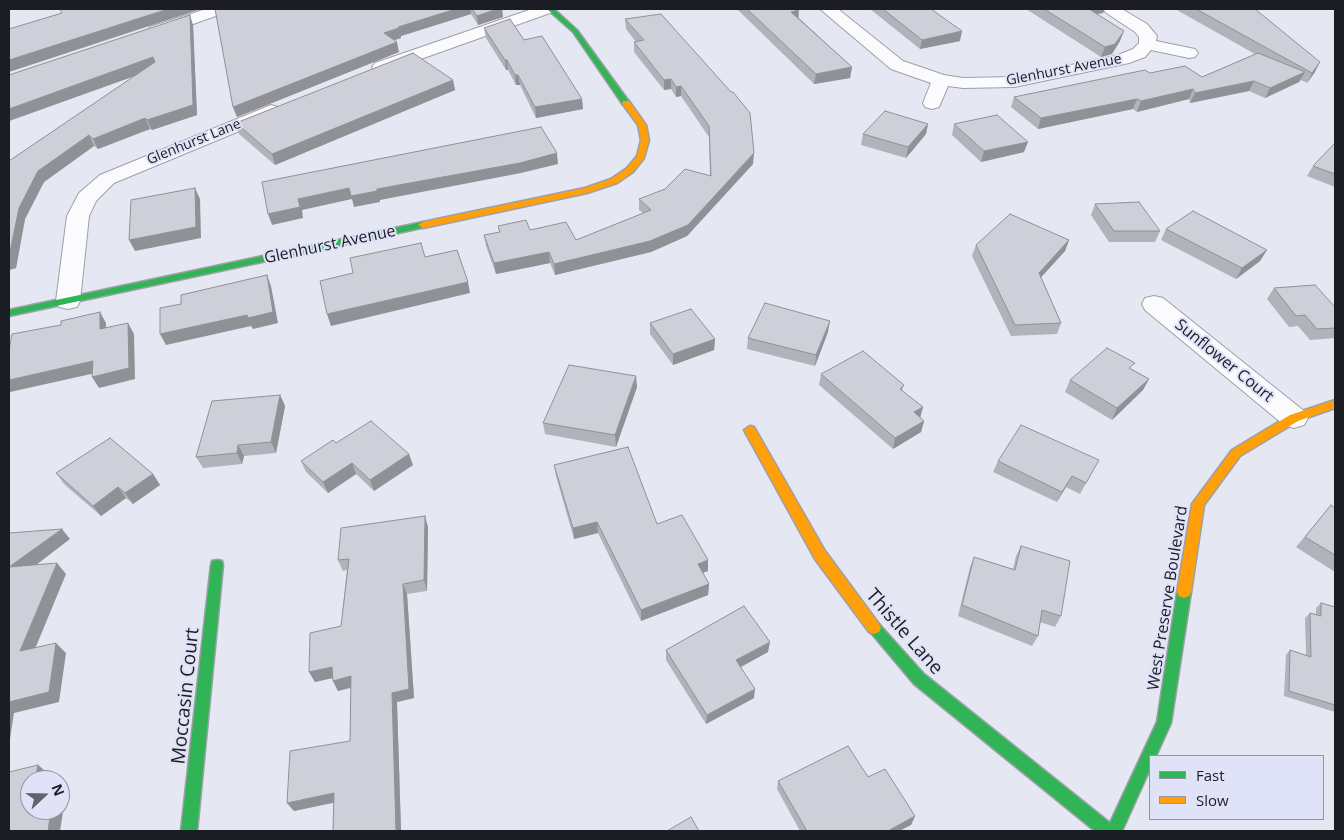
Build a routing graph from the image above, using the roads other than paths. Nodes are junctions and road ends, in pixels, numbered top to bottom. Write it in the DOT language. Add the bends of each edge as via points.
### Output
graph roads {
  1 [pos="221,9"];
  2 [pos="548,9"];
  3 [pos="828,9"];
  4 [pos="1111,9"];
  5 [pos="138,36"];
  6 [pos="1147,44"];
  7 [pos="1189,53"];
  8 [pos="364,74"];
  9 [pos="941,80"];
  10 [pos="291,103"];
  11 [pos="932,103"];
  12 [pos="68,301"];
  13 [pos="1154,304"];
  14 [pos="9,313"];
  15 [pos="1335,404"];
  16 [pos="1294,418"];
  17 [pos="750,430"];
  18 [pos="217,565"];
  19 [pos="1149,755"];
  20 [pos="1149,755"];
  21 [pos="189,831"];
  22 [pos="1107,831"];
  23 [pos="1114,831"];
  1 -- 5 [label="street"];
  2 -- 8 [label="street"];
  2 -- 12 [label="street, Glenhurst Avenue" via="575,31 642,125 645,140 641,156 630,170 614,181 587,190"];
  3 -- 9 [label="street, Glenhurst Avenue" via="897,65"];
  4 -- 6 [label="street" via="1141,28 1148,36"];
  6 -- 7 [label="street"];
  6 -- 9 [label="street, Glenhurst Avenue" via="1139,53 1123,59 1014,82"];
  9 -- 11 [label="street"];
  10 -- 12 [label="street, Glenhurst Lane" via="107,179 87,198 78,216"];
  12 -- 14 [label="street, Glenhurst Avenue"];
  13 -- 16 [label="street, Sunflower Court"];
  15 -- 16 [label="street, West Preserve Boulevard"];
  16 -- 20 [label="street, West Preserve Boulevard" via="1236,453 1198,504 1164,723"];
  17 -- 22 [label="street, Thistle Lane" via="820,555 870,624 919,679"];
  18 -- 21 [label="street, Moccasin Court"];
  19 -- 23 [label="street, West Preserve Boulevard"];
}
